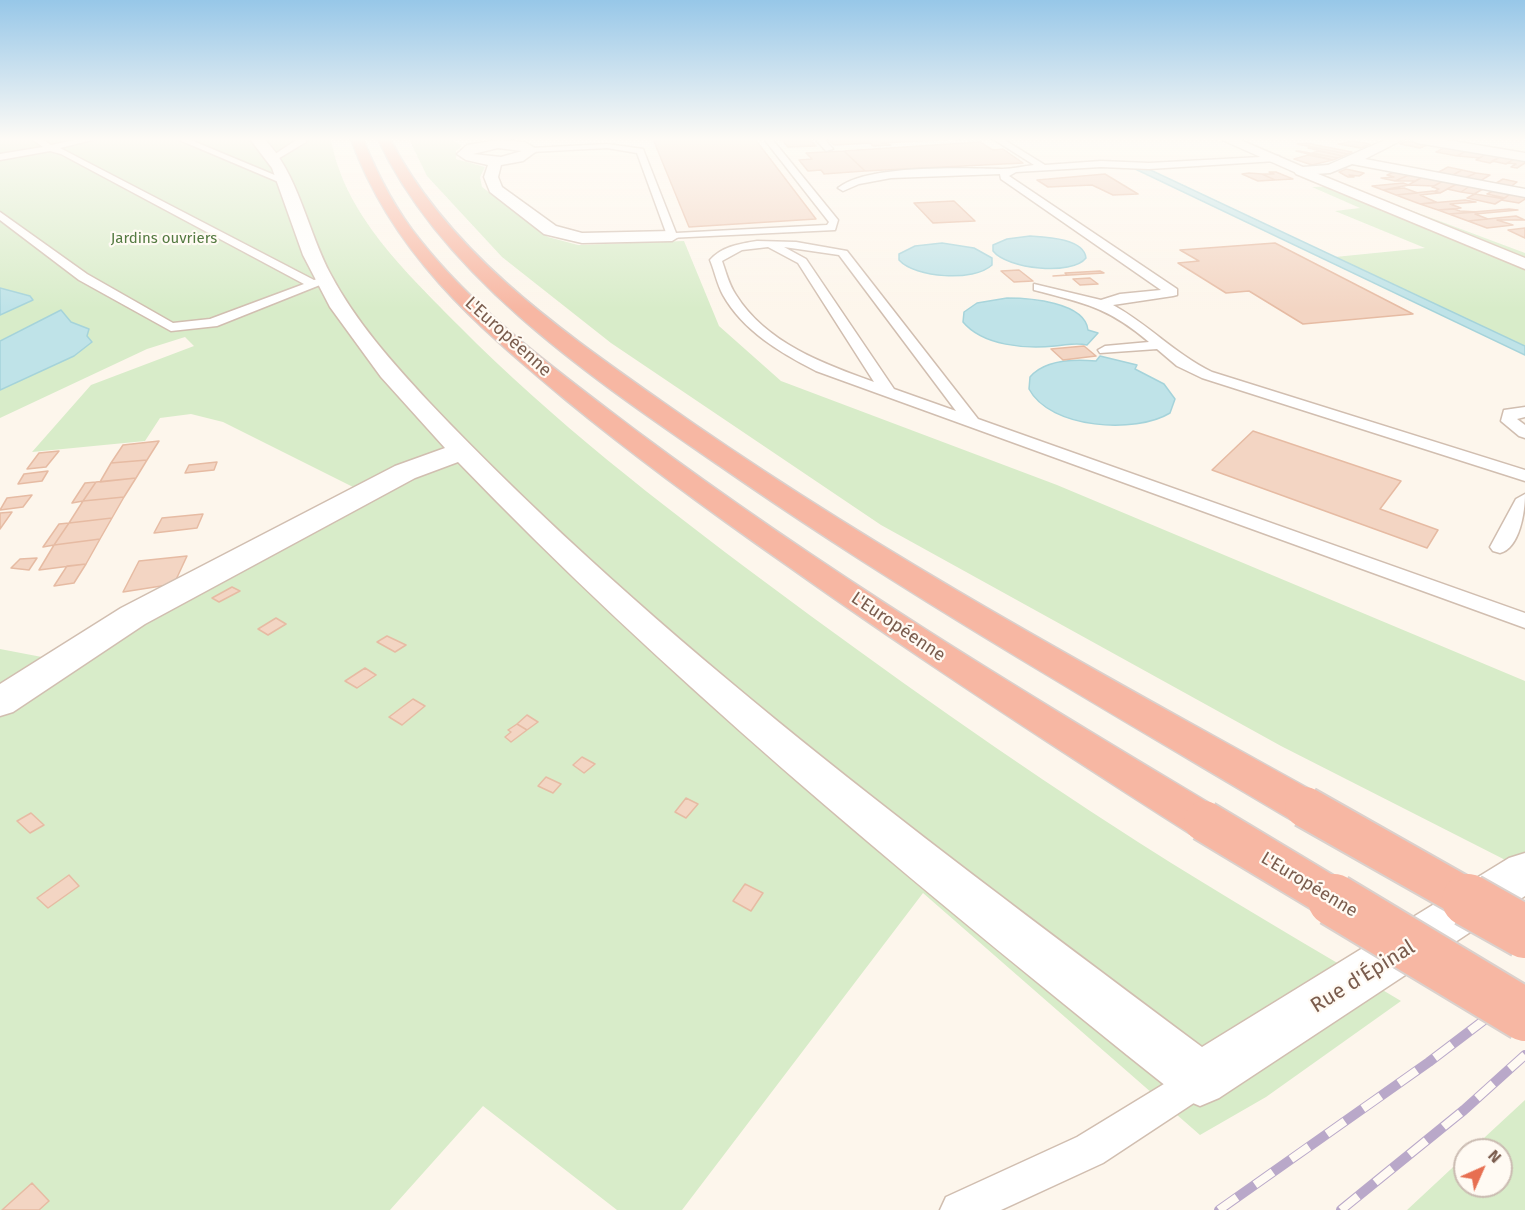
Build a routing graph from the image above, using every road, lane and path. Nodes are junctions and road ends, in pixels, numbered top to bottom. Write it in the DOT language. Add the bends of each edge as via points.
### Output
graph roads {
  1 [pos="149,195"];
  2 [pos="285,195"];
  3 [pos="382,195"];
  4 [pos="417,195"];
  5 [pos="504,195"];
  6 [pos="657,195"];
  7 [pos="813,195"];
  8 [pos="1031,195"];
  9 [pos="1360,195"];
  10 [pos="1386,195"];
  11 [pos="0,215"];
  12 [pos="672,236"];
  13 [pos="770,244"];
  14 [pos="1525,247"];
  15 [pos="1525,264"];
  16 [pos="319,283"];
  17 [pos="1038,287"];
  18 [pos="1102,304"];
  19 [pos="1160,345"];
  20 [pos="1105,350"];
  21 [pos="889,393"];
  22 [pos="1525,412"];
  23 [pos="973,423"];
  24 [pos="1525,433"];
  25 [pos="462,451"];
  26 [pos="1525,476"];
  27 [pos="1525,499"];
  28 [pos="1500,547"];
  29 [pos="1525,621"];
  30 [pos="0,702"];
  31 [pos="1525,872"];
  32 [pos="1525,932"];
  33 [pos="1525,1015"];
  34 [pos="1200,1079"];
  35 [pos="959,1210"];
  1 -- 16 [label="lane"];
  2 -- 16 [label="street"];
  3 -- 33 [label="highway, L'Européenne, bridge" via="433,264 475,309 655,458 1003,696"];
  4 -- 32 [label="highway, L'Européenne, bridge" via="473,260 541,321 714,450 883,561"];
  5 -- 12 [label="street" via="550,230 582,238"];
  6 -- 12 [label="lane"];
  7 -- 12 [label="lane" via="834,222 833,227 820,231"];
  8 -- 18 [label="lane" via="1173,292"];
  9 -- 15 [label="street"];
  10 -- 14 [label="street"];
  11 -- 16 [label="lane" via="83,277 171,327 212,323"];
  13 -- 21 [label="lane" via="802,261"];
  13 -- 21 [label="lane" via="733,248 720,254 716,260 730,297 746,317 796,356"];
  13 -- 23 [label="lane" via="794,243 843,253"];
  16 -- 25 [label="street" via="371,350"];
  17 -- 18 [label="lane"];
  18 -- 19 [label="lane" via="1131,320"];
  19 -- 20 [label="lane"];
  19 -- 26 [label="lane" via="1182,363 1207,375"];
  21 -- 23 [label="lane"];
  22 -- 24 [label="lane" via="1510,413 1509,421"];
  23 -- 29 [label="lane"];
  25 -- 30 [label="street" via="405,472 133,616"];
  25 -- 34 [label="street" via="586,573 709,682 1038,954"];
  27 -- 28 [label="lane"];
  31 -- 34 [label="street, Rue d'Épinal"];
  34 -- 35 [label="lane" via="1090,1150"];
}
